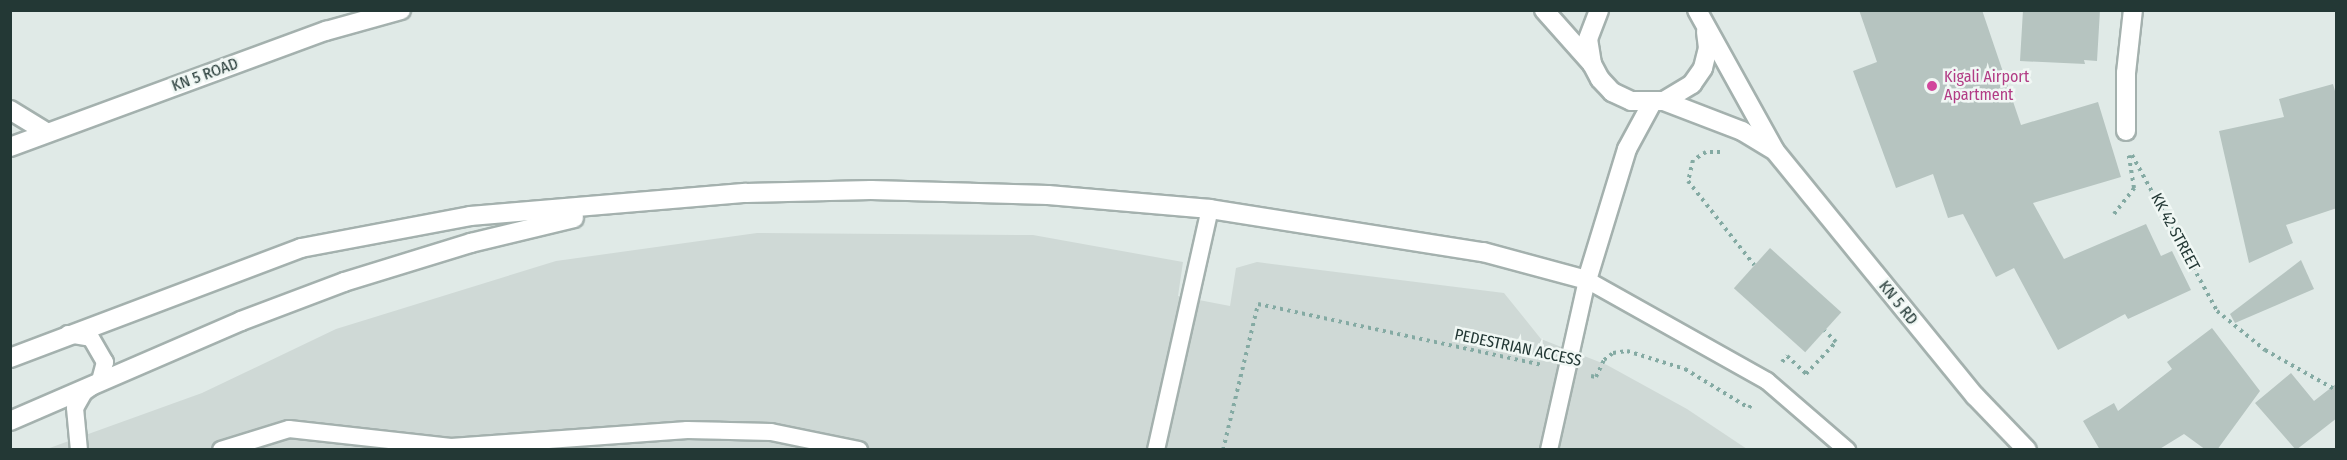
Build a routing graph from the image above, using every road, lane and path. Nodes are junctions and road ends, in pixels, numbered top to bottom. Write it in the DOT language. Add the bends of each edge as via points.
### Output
graph roads {
  1 [pos="402,10"];
  2 [pos="1544,10"];
  3 [pos="1599,10"];
  4 [pos="1697,10"];
  5 [pos="2133,10"];
  6 [pos="1706,28"];
  7 [pos="1592,64"];
  8 [pos="1658,102"];
  9 [pos="10,110"];
  10 [pos="2126,131"];
  11 [pos="46,132"];
  12 [pos="10,147"];
  13 [pos="1775,151"];
  14 [pos="1731,152"];
  15 [pos="622,206"];
  16 [pos="1210,209"];
  17 [pos="2114,214"];
  18 [pos="1754,265"];
  19 [pos="1587,280"];
  20 [pos="1825,331"];
  21 [pos="63,336"];
  22 [pos="10,358"];
  23 [pos="1567,370"];
  24 [pos="1767,381"];
  25 [pos="2337,390"];
  26 [pos="84,392"];
  27 [pos="10,421"];
  28 [pos="79,450"];
  29 [pos="220,450"];
  30 [pos="858,450"];
  31 [pos="1156,450"];
  32 [pos="1223,450"];
  33 [pos="1550,450"];
  34 [pos="1847,450"];
  35 [pos="2027,450"];
  1 -- 11 [label="street, KN 5 ROAD" via="326,31"];
  2 -- 7 [label="street, KN 5 RD"];
  3 -- 7 [label="street" via="1588,39"];
  4 -- 6 [label="street, KN 5 RD"];
  5 -- 10 [label="street" via="2126,73"];
  6 -- 8 [label="street, KN 5 RD" via="1708,48 1703,68 1692,84"];
  6 -- 13 [label="street, KN 5 RD"];
  7 -- 8 [label="street, KN 5 RD" via="1612,92 1632,101"];
  8 -- 13 [label="street, KN 5 RD" via="1742,130"];
  8 -- 19 [label="street" via="1627,149"];
  9 -- 11 [label="street"];
  10 -- 17 [label="path" via="2134,188"];
  10 -- 25 [label="path, KK 42 STREET" via="2134,160 2217,310 2265,350"];
  11 -- 12 [label="street, KN 5 ROAD"];
  13 -- 35 [label="street, KN 5 RD" via="1975,396"];
  14 -- 18 [label="path" via="1706,152 1694,160 1688,181"];
  15 -- 16 [label="street" via="746,193 871,190 1048,195"];
  15 -- 21 [label="street" via="470,216 301,248"];
  15 -- 26 [label="street" via="471,243 344,282 241,321"];
  16 -- 19 [label="street" via="1483,252"];
  16 -- 31 [label="lane"];
  19 -- 23 [label="lane"];
  19 -- 24 [label="lane"];
  20 -- 24 [label="path, PEDESTRIAN ACCESS" via="1836,342 1806,374 1787,356"];
  21 -- 22 [label="street"];
  21 -- 26 [label="lane" via="91,338 103,353 104,372"];
  23 -- 24 [label="path, PEDESTRIAN ACCESS" via="1596,377 1604,360 1613,353 1645,354 1685,369 1749,408"];
  23 -- 32 [label="path, PEDESTRIAN ACCESS" via="1258,304"];
  23 -- 33 [label="lane"];
  24 -- 34 [label="lane"];
  26 -- 27 [label="street"];
  26 -- 28 [label="lane" via="74,419"];
  29 -- 30 [label="lane" via="289,429 451,447 687,430 771,432"];
}
